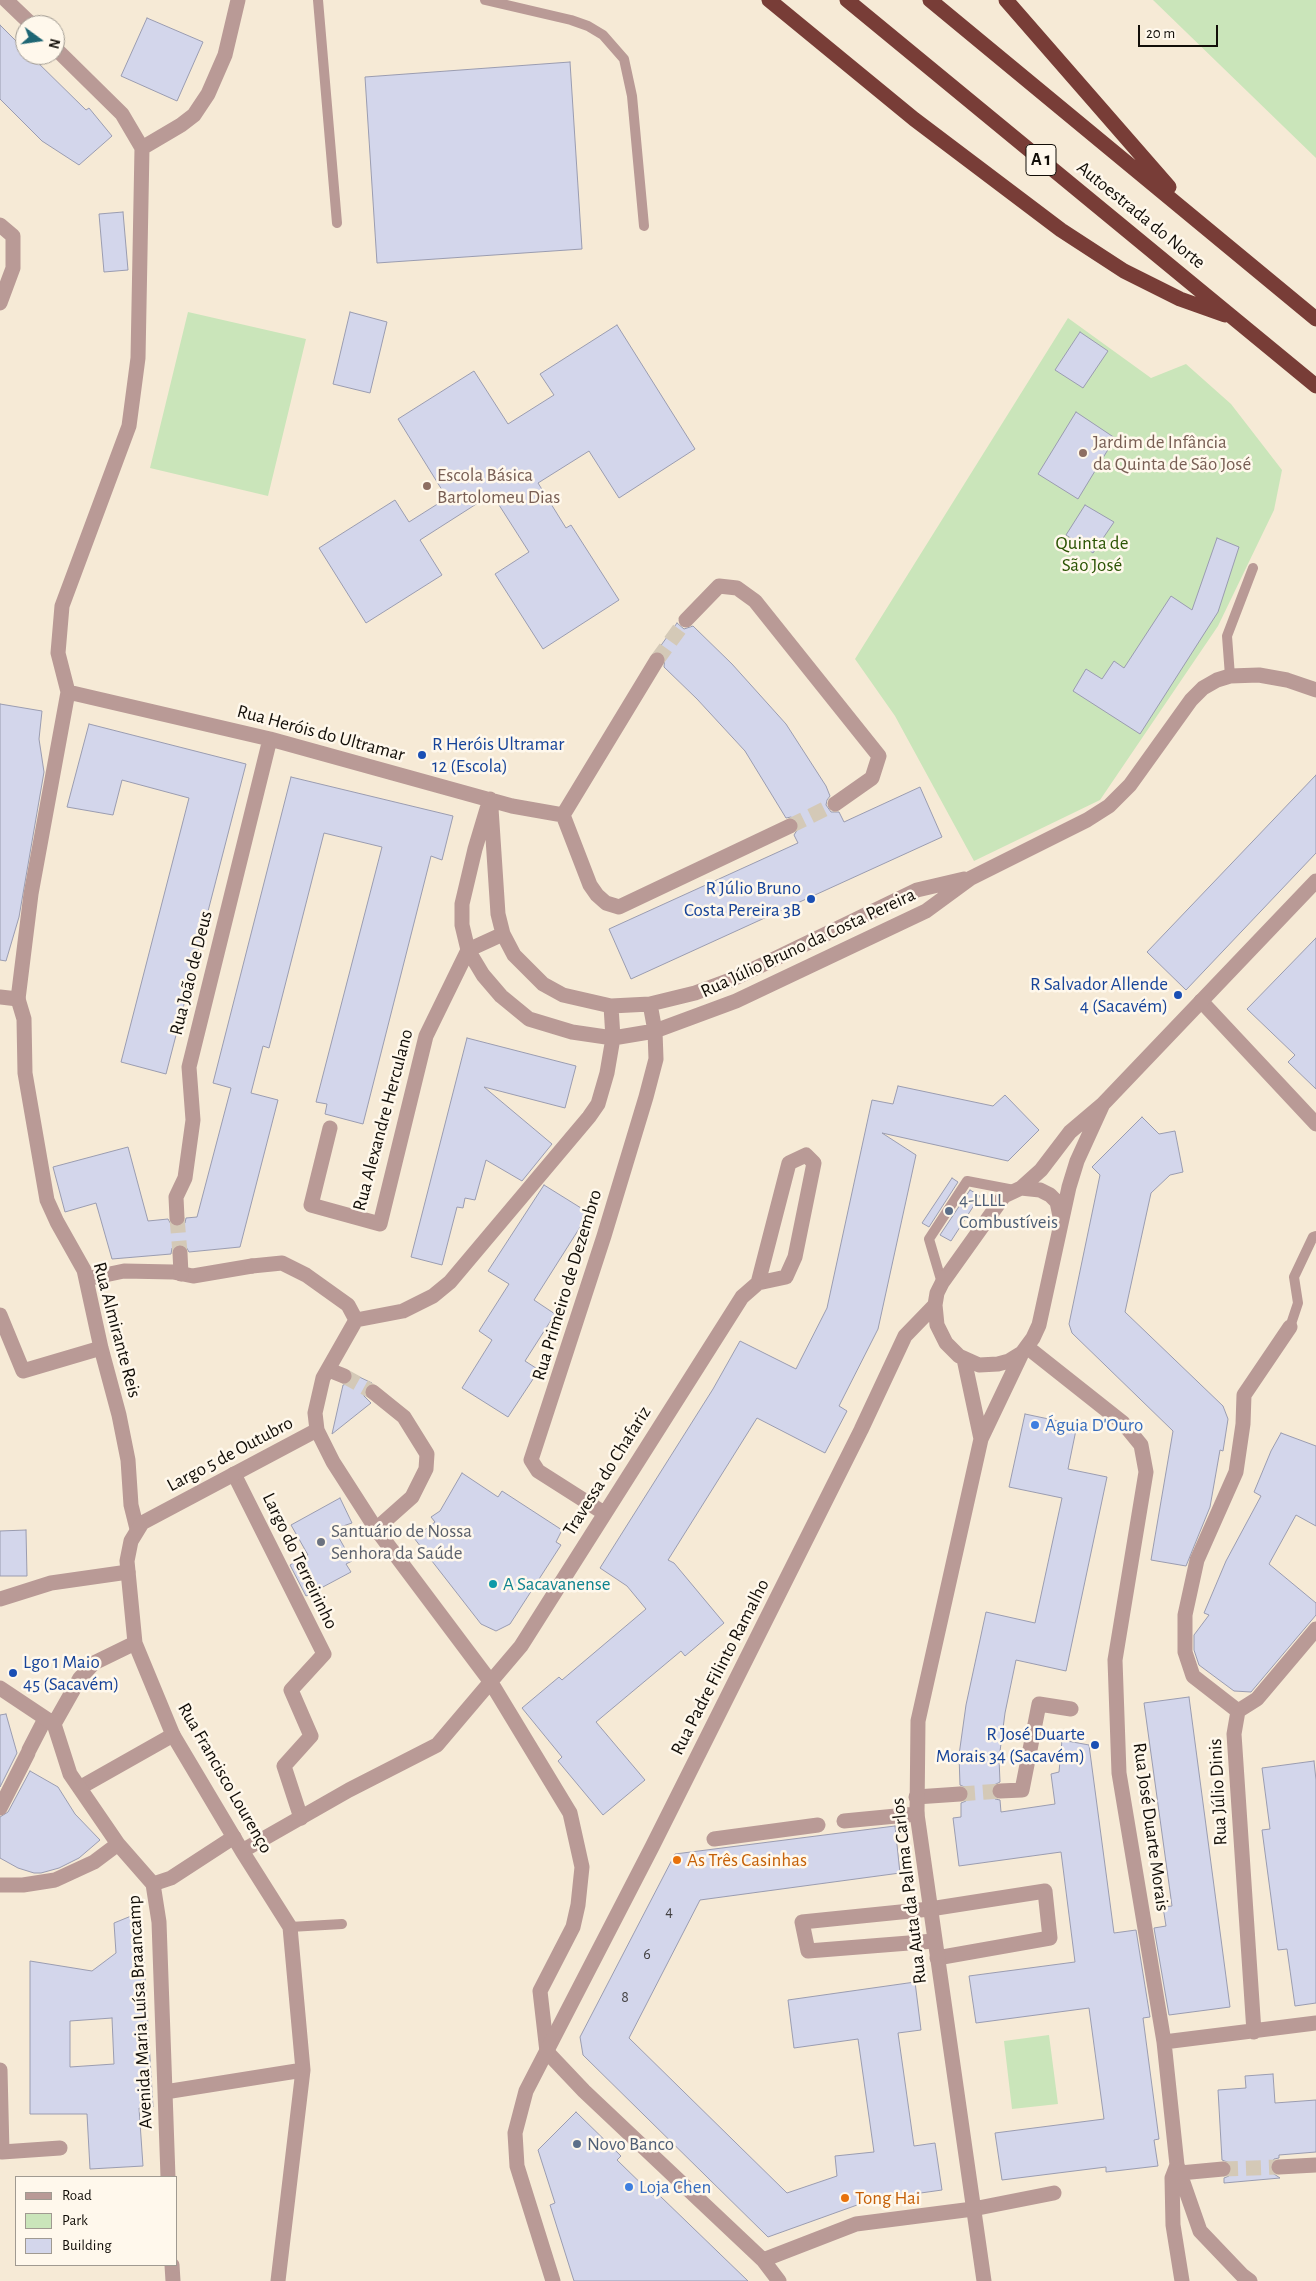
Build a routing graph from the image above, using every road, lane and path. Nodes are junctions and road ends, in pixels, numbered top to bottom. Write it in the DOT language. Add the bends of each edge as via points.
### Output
graph roads {
  1 [pos="6,0"];
  2 [pos="238,0"];
  3 [pos="318,0"];
  4 [pos="485,0"];
  5 [pos="769,0"];
  6 [pos="847,0"];
  7 [pos="930,0"];
  8 [pos="1006,0"];
  9 [pos="22,15"];
  10 [pos="65,58"];
  11 [pos="142,148"];
  12 [pos="1198,221"];
  13 [pos="337,223"];
  14 [pos="0,225"];
  15 [pos="644,226"];
  16 [pos="0,303"];
  17 [pos="1236,319"];
  18 [pos="1316,319"];
  19 [pos="1316,386"];
  20 [pos="1253,568"];
  21 [pos="686,620"];
  22 [pos="658,660"];
  23 [pos="1230,676"];
  24 [pos="1316,690"];
  25 [pos="68,692"];
  26 [pos="270,739"];
  27 [pos="490,799"];
  28 [pos="835,804"];
  29 [pos="563,815"];
  30 [pos="790,826"];
  31 [pos="971,878"];
  32 [pos="1316,881"];
  33 [pos="503,934"];
  34 [pos="468,950"];
  35 [pos="0,997"];
  36 [pos="18,999"];
  37 [pos="1201,1001"];
  38 [pos="650,1004"];
  39 [pos="611,1006"];
  40 [pos="655,1031"];
  41 [pos="613,1038"];
  42 [pos="1103,1104"];
  43 [pos="1316,1124"];
  44 [pos="330,1128"];
  45 [pos="1017,1189"];
  46 [pos="177,1218"];
  47 [pos="1061,1221"];
  48 [pos="1316,1236"];
  49 [pos="180,1253"];
  50 [pos="181,1274"];
  51 [pos="86,1279"];
  52 [pos="758,1283"];
  53 [pos="942,1283"];
  54 [pos="934,1306"];
  55 [pos="0,1315"];
  56 [pos="356,1320"];
  57 [pos="1290,1327"];
  58 [pos="101,1348"];
  59 [pos="1024,1350"];
  60 [pos="964,1359"];
  61 [pos="329,1370"];
  62 [pos="344,1376"];
  63 [pos="373,1392"];
  64 [pos="317,1430"];
  65 [pos="981,1440"];
  66 [pos="234,1474"];
  67 [pos="604,1514"];
  68 [pos="376,1528"];
  69 [pos="137,1529"];
  70 [pos="128,1572"];
  71 [pos="0,1600"];
  72 [pos="1316,1629"];
  73 [pos="135,1643"];
  74 [pos="490,1681"];
  75 [pos="0,1688"];
  76 [pos="1071,1709"];
  77 [pos="1238,1711"];
  78 [pos="50,1722"];
  79 [pos="173,1735"];
  80 [pos="81,1787"];
  81 [pos="1000,1791"];
  82 [pos="960,1794"];
  83 [pos="916,1797"];
  84 [pos="0,1808"];
  85 [pos="917,1814"];
  86 [pos="301,1818"];
  87 [pos="844,1821"];
  88 [pos="818,1825"];
  89 [pos="234,1837"];
  90 [pos="714,1839"];
  91 [pos="118,1844"];
  92 [pos="242,1851"];
  93 [pos="153,1884"];
  94 [pos="0,1885"];
  95 [pos="930,1909"];
  96 [pos="342,1924"];
  97 [pos="290,1927"];
  98 [pos="934,1941"];
  99 [pos="937,1958"];
  100 [pos="1316,2023"];
  101 [pos="1254,2032"];
  102 [pos="1164,2042"];
  103 [pos="547,2052"];
  104 [pos="0,2070"];
  105 [pos="303,2070"];
  106 [pos="164,2092"];
  107 [pos="60,2148"];
  108 [pos="1316,2165"];
  109 [pos="1279,2167"];
  110 [pos="1178,2169"];
  111 [pos="1223,2169"];
  112 [pos="168,2176"];
  113 [pos="1054,2193"];
  114 [pos="973,2209"];
  115 [pos="763,2260"];
  116 [pos="172,2266"];
  117 [pos="173,2281"];
  118 [pos="278,2281"];
  119 [pos="553,2281"];
  120 [pos="779,2281"];
  121 [pos="984,2281"];
  122 [pos="1182,2281"];
  123 [pos="1250,2281"];
  1 -- 9 [label="street"];
  2 -- 11 [label="street" via="225,55 208,94 194,115"];
  3 -- 13 [label="lane"];
  4 -- 15 [label="lane" via="588,26 603,35 624,59 632,96"];
  5 -- 17 [label="highway" via="914,119 1061,230 1124,271 1180,298"];
  6 -- 17 [label="highway, Autoestrada do Norte / A 1"];
  7 -- 12 [label="highway, Autoestrada do Norte"];
  8 -- 12 [label="highway"];
  10 -- 11 [label="street" via="122,114"];
  11 -- 25 [label="street" via="138,358 128,426 62,606 58,653"];
  12 -- 18 [label="highway, Autoestrada do Norte"];
  14 -- 16 [label="street" via="13,236 14,268"];
  17 -- 19 [label="highway, Autoestrada do Norte / A 1"];
  20 -- 23 [label="lane" via="1227,636"];
  21 -- 28 [label="street" via="719,586 737,588 755,601 879,756 872,778"];
  22 -- 29 [label="street"];
  23 -- 24 [label="street, Rua Júlio Bruno da Costa Pereira" via="1259,675"];
  23 -- 31 [label="street, Rua Júlio Bruno da Costa Pereira" via="1203,688 1190,700 1130,785 1109,806"];
  25 -- 26 [label="street, Rua Heróis do Ultramar"];
  25 -- 36 [label="street" via="31,894"];
  26 -- 27 [label="street, Rua Heróis do Ultramar"];
  26 -- 46 [label="street, Rua João de Deus" via="189,1067 193,1120 186,1178 176,1197"];
  27 -- 29 [label="street, Rua Heróis do Ultramar"];
  27 -- 33 [label="street" via="498,914"];
  27 -- 34 [label="street" via="462,904 462,925"];
  29 -- 30 [label="street" via="590,886 606,903 619,907"];
  31 -- 38 [label="street, Rua Júlio Bruno da Costa Pereira" via="917,890 733,979"];
  31 -- 40 [label="street, Rua Júlio Bruno da Costa Pereira" via="926,911 736,1000"];
  32 -- 37 [label="street"];
  33 -- 34 [label="street"];
  33 -- 39 [label="street, Rua Júlio Bruno da Costa Pereira" via="514,955 543,984 563,995"];
  34 -- 41 [label="street, Rua Júlio Bruno da Costa Pereira" via="501,996 529,1019 572,1032"];
  34 -- 44 [label="street, Rua Alexandre Herculano" via="426,1036 380,1224 311,1205"];
  35 -- 36 [label="street"];
  36 -- 51 [label="street, Rua Almirante Reis" via="24,1019 24,1073 47,1200"];
  37 -- 42 [label="street"];
  37 -- 43 [label="street"];
  38 -- 39 [label="street, Rua Júlio Bruno da Costa Pereira"];
  38 -- 40 [label="street, Rua Primeiro de Dezembro"];
  39 -- 41 [label="street"];
  40 -- 41 [label="street, Rua Júlio Bruno da Costa Pereira"];
  40 -- 67 [label="street, Rua Primeiro de Dezembro" via="656,1058 646,1098 531,1460 538,1472"];
  41 -- 56 [label="street" via="598,1104 450,1282 433,1296 404,1311"];
  42 -- 45 [label="street" via="1070,1132 1041,1170"];
  42 -- 47 [label="street, Rua Auta da Palma Carlos" via="1078,1161"];
  45 -- 47 [label="street" via="1030,1188 1050,1195 1056,1202"];
  45 -- 53 [label="street" via="1004,1196"];
  45 -- 53 [label="lane" via="967,1181 929,1239"];
  47 -- 59 [label="street, Rua Auta da Palma Carlos" via="1039,1325"];
  48 -- 57 [label="lane" via="1294,1276 1298,1303"];
  49 -- 50 [label="street"];
  50 -- 51 [label="street" via="124,1271"];
  50 -- 56 [label="street" via="193,1276 282,1263 306,1275 348,1305"];
  51 -- 58 [label="street, Rua Almirante Reis"];
  52 -- 52 [label="street" via="786,1277 795,1257 814,1163 806,1155 789,1163"];
  52 -- 67 [label="street, Travessa do Chafariz" via="742,1297"];
  53 -- 54 [label="street"];
  54 -- 60 [label="street" via="937,1325 946,1343"];
  54 -- 103 [label="street, Rua Padre Filinto Ramalho" via="905,1336 844,1465"];
  55 -- 58 [label="street" via="24,1371"];
  56 -- 61 [label="street, Largo 5 de Outubro"];
  57 -- 77 [label="street" via="1244,1395 1236,1472 1197,1560 1185,1615 1185,1652 1194,1676"];
  58 -- 69 [label="street, Rua Almirante Reis" via="128,1460 131,1504"];
  59 -- 60 [label="street" via="1009,1361 988,1365"];
  59 -- 65 [label="street, Rua Auta da Palma Carlos"];
  59 -- 102 [label="street, Rua José Duarte Morais" via="1123,1424 1141,1445 1146,1472 1115,1680 1119,1773"];
  60 -- 65 [label="street, Rua Auta da Palma Carlos"];
  61 -- 62 [label="street"];
  61 -- 64 [label="street, Largo 5 de Outubro" via="323,1378 315,1413"];
  63 -- 68 [label="street" via="404,1417 427,1454 426,1469 412,1497"];
  64 -- 66 [label="street, Largo 5 de Outubro"];
  64 -- 68 [label="street" via="333,1462"];
  65 -- 83 [label="street, Rua Auta da Palma Carlos" via="918,1721"];
  66 -- 69 [label="street, Largo 5 de Outubro" via="142,1523"];
  66 -- 86 [label="street, Largo do Terreirinho" via="324,1654 291,1690 311,1736 284,1766"];
  67 -- 74 [label="street, Travessa do Chafariz" via="521,1646"];
  68 -- 74 [label="street"];
  69 -- 70 [label="street, Rua Francisco Lourenço" via="131,1541"];
  70 -- 71 [label="street" via="51,1583"];
  70 -- 73 [label="street, Rua Francisco Lourenço"];
  72 -- 77 [label="street" via="1257,1699"];
  73 -- 78 [label="street" via="94,1663"];
  73 -- 79 [label="street, Rua Francisco Lourenço"];
  74 -- 86 [label="street, Travessa do Chafariz" via="437,1745"];
  74 -- 103 [label="street" via="570,1813 582,1867 573,1927 540,1991"];
  75 -- 78 [label="street"];
  76 -- 81 [label="street" via="1038,1704 1022,1790"];
  77 -- 101 [label="street, Rua Júlio Dinis" via="1234,1734"];
  78 -- 80 [label="street, Avenida Maria Luísa Braancamp" via="70,1774"];
  78 -- 84 [label="street" via="28,1752"];
  79 -- 80 [label="street"];
  79 -- 89 [label="street, Rua Francisco Lourenço"];
  80 -- 91 [label="street, Avenida Maria Luísa Braancamp"];
  82 -- 83 [label="street"];
  83 -- 85 [label="street, Rua Auta da Palma Carlos"];
  85 -- 87 [label="street"];
  85 -- 95 [label="street, Rua Auta da Palma Carlos"];
  86 -- 92 [label="street, Travessa do Chafariz"];
  88 -- 90 [label="street"];
  89 -- 92 [label="street, Rua Francisco Lourenço"];
  89 -- 93 [label="street" via="171,1878"];
  91 -- 93 [label="street, Avenida Maria Luísa Braancamp"];
  91 -- 94 [label="street" via="94,1862 55,1880"];
  92 -- 97 [label="street, Rua Francisco Lourenço"];
  93 -- 106 [label="street, Avenida Maria Luísa Braancamp" via="159,1922"];
  95 -- 98 [label="street, Rua Auta da Palma Carlos"];
  95 -- 98 [label="street" via="802,1922 808,1951"];
  95 -- 99 [label="street" via="1045,1890 1050,1938"];
  96 -- 97 [label="lane"];
  97 -- 105 [label="street"];
  98 -- 99 [label="street, Rua Auta da Palma Carlos"];
  99 -- 114 [label="street, Rua Auta da Palma Carlos"];
  100 -- 101 [label="street"];
  101 -- 102 [label="street"];
  102 -- 110 [label="street, Rua José Duarte Morais"];
  103 -- 115 [label="street"];
  103 -- 119 [label="street, Rua Padre Filinto Ramalho" via="526,2091 515,2133 517,2166"];
  104 -- 107 [label="street" via="2,2152"];
  105 -- 106 [label="street"];
  105 -- 118 [label="street"];
  106 -- 112 [label="street, Avenida Maria Luísa Braancamp"];
  108 -- 109 [label="street"];
  110 -- 111 [label="street"];
  110 -- 122 [label="street" via="1172,2178 1173,2225"];
  110 -- 123 [label="street, Rua José Duarte Morais" via="1200,2231"];
  113 -- 114 [label="street"];
  114 -- 115 [label="street" via="856,2224"];
  114 -- 121 [label="street, Rua Auta da Palma Carlos"];
  115 -- 120 [label="street"];
  116 -- 117 [label="street"];
}
